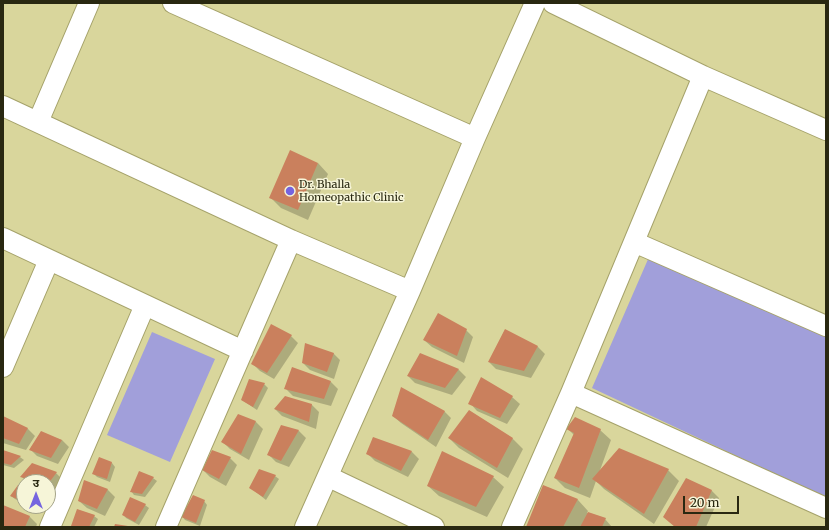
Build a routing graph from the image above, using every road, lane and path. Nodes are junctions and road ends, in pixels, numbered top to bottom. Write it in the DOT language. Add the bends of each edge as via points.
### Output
graph roads {
  1 [pos="89,3"];
  2 [pos="173,3"];
  3 [pos="535,3"];
  4 [pos="554,3"];
  5 [pos="703,76"];
  6 [pos="3,106"];
  7 [pos="38,122"];
  8 [pos="826,130"];
  9 [pos="475,138"];
  10 [pos="3,238"];
  11 [pos="291,240"];
  12 [pos="634,242"];
  13 [pos="49,260"];
  14 [pos="410,291"];
  15 [pos="145,305"];
  16 [pos="826,326"];
  17 [pos="243,351"];
  18 [pos="3,367"];
  19 [pos="571,393"];
  20 [pos="329,477"];
  21 [pos="826,508"];
  22 [pos="50,527"];
  23 [pos="166,527"];
  24 [pos="305,527"];
  25 [pos="434,527"];
  26 [pos="512,527"];
  1 -- 7 [label="street"];
  2 -- 9 [label="street"];
  3 -- 9 [label="street"];
  4 -- 5 [label="street"];
  5 -- 8 [label="street"];
  5 -- 12 [label="street"];
  6 -- 7 [label="street"];
  7 -- 11 [label="street"];
  9 -- 14 [label="street"];
  10 -- 13 [label="street"];
  11 -- 14 [label="street"];
  11 -- 17 [label="street"];
  12 -- 16 [label="street"];
  12 -- 19 [label="street"];
  13 -- 15 [label="street"];
  13 -- 18 [label="street"];
  14 -- 20 [label="street"];
  15 -- 17 [label="street"];
  15 -- 22 [label="street"];
  17 -- 23 [label="street"];
  19 -- 21 [label="street"];
  19 -- 26 [label="street"];
  20 -- 24 [label="street"];
  20 -- 25 [label="street"];
}
